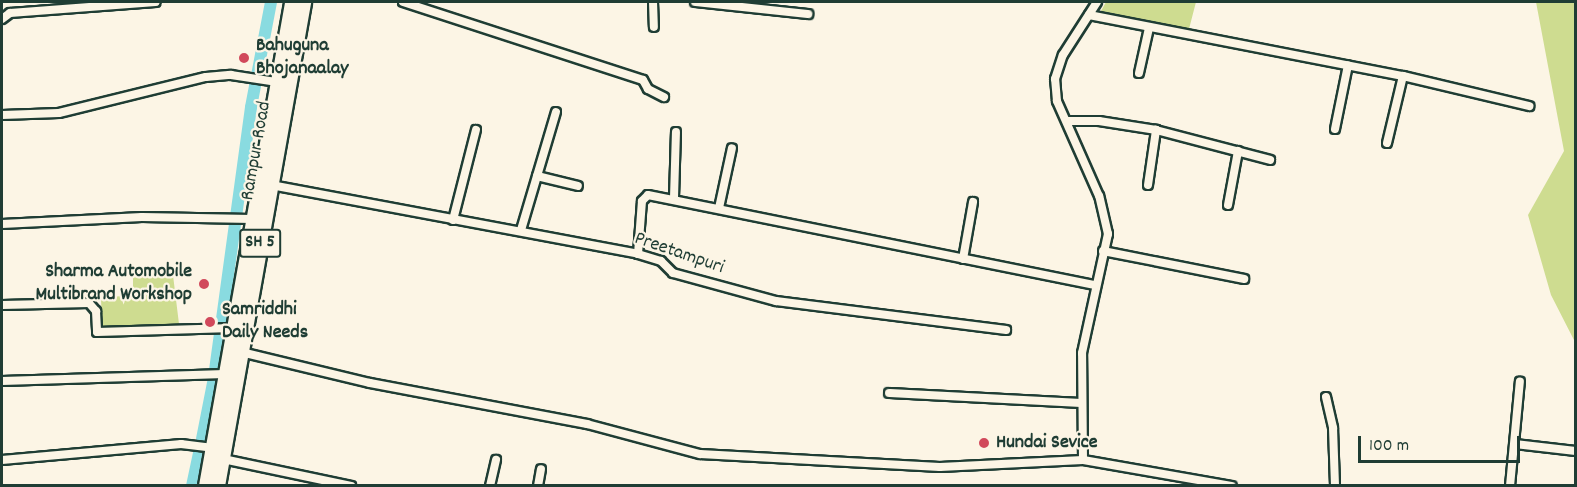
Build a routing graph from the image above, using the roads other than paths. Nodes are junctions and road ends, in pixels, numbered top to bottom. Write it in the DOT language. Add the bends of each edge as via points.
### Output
graph roads {
  1 [pos="156,2"];
  2 [pos="292,2"];
  3 [pos="304,2"];
  4 [pos="403,2"];
  5 [pos="654,2"];
  6 [pos="695,2"];
  7 [pos="1097,2"];
  8 [pos="808,14"];
  9 [pos="1089,15"];
  10 [pos="2,19"];
  11 [pos="654,27"];
  12 [pos="2,28"];
  13 [pos="1149,28"];
  14 [pos="292,35"];
  15 [pos="1348,65"];
  16 [pos="1139,73"];
  17 [pos="1403,76"];
  18 [pos="277,82"];
  19 [pos="664,97"];
  20 [pos="1528,106"];
  21 [pos="556,112"];
  22 [pos="2,115"];
  23 [pos="1067,121"];
  24 [pos="1335,129"];
  25 [pos="476,130"];
  26 [pos="1156,130"];
  27 [pos="676,132"];
  28 [pos="1386,143"];
  29 [pos="732,148"];
  30 [pos="1238,151"];
  31 [pos="1270,160"];
  32 [pos="537,176"];
  33 [pos="1149,184"];
  34 [pos="271,185"];
  35 [pos="578,186"];
  36 [pos="674,198"];
  37 [pos="974,202"];
  38 [pos="1228,206"];
  39 [pos="719,208"];
  40 [pos="248,218"];
  41 [pos="453,220"];
  42 [pos="2,224"];
  43 [pos="521,230"];
  44 [pos="1103,251"];
  45 [pos="638,254"];
  46 [pos="963,259"];
  47 [pos="1244,279"];
  48 [pos="1095,285"];
  49 [pos="2,305"];
  50 [pos="230,328"];
  51 [pos="1006,330"];
  52 [pos="241,352"];
  53 [pos="225,374"];
  54 [pos="2,381"];
  55 [pos="1520,381"];
  56 [pos="889,393"];
  57 [pos="1326,398"];
  58 [pos="1082,403"];
  59 [pos="1515,444"];
  60 [pos="213,448"];
  61 [pos="1575,452"];
  62 [pos="223,459"];
  63 [pos="2,460"];
  64 [pos="496,460"];
  65 [pos="1083,460"];
  66 [pos="542,469"];
  67 [pos="206,486"];
  68 [pos="218,486"];
  69 [pos="351,486"];
  70 [pos="490,486"];
  71 [pos="538,486"];
  72 [pos="1232,486"];
  73 [pos="1335,486"];
  74 [pos="1510,486"];
  1 -- 10 [label="street" via="10,13"];
  2 -- 14 [label="main road"];
  3 -- 14 [label="main road, Rampur Road / SH 5"];
  4 -- 19 [label="street" via="643,80 648,89"];
  5 -- 11 [label="street"];
  6 -- 8 [label="street"];
  7 -- 9 [label="street"];
  9 -- 13 [label="street"];
  9 -- 23 [label="street" via="1063,55 1055,79 1057,101"];
  10 -- 12 [label="street"];
  13 -- 15 [label="street"];
  13 -- 16 [label="street"];
  14 -- 18 [label="main road"];
  14 -- 34 [label="main road, Rampur Road / SH 5"];
  15 -- 17 [label="street"];
  15 -- 24 [label="street"];
  17 -- 20 [label="street"];
  17 -- 28 [label="street"];
  18 -- 22 [label="street" via="206,77 59,112"];
  18 -- 40 [label="main road"];
  21 -- 32 [label="street"];
  23 -- 26 [label="street" via="1099,121"];
  23 -- 44 [label="street" via="1079,143 1106,219 1108,234"];
  25 -- 41 [label="street"];
  26 -- 30 [label="street"];
  26 -- 33 [label="street"];
  27 -- 36 [label="street"];
  29 -- 39 [label="street"];
  30 -- 31 [label="street"];
  30 -- 38 [label="street"];
  32 -- 35 [label="street"];
  32 -- 43 [label="street"];
  34 -- 41 [label="street, Preetampuri"];
  34 -- 52 [label="main road, Rampur Road / SH 5"];
  36 -- 39 [label="street"];
  36 -- 45 [label="street" via="644,197"];
  37 -- 46 [label="street"];
  39 -- 46 [label="street"];
  40 -- 42 [label="street"];
  40 -- 50 [label="main road"];
  41 -- 43 [label="street, Preetampuri"];
  43 -- 45 [label="street, Preetampuri" via="579,245"];
  44 -- 47 [label="street"];
  44 -- 48 [label="street"];
  45 -- 51 [label="street, Preetampuri" via="661,261 673,273 776,301"];
  46 -- 48 [label="street"];
  48 -- 58 [label="street" via="1082,353"];
  49 -- 50 [label="street" via="89,303 96,311 97,332"];
  50 -- 53 [label="main road"];
  52 -- 62 [label="main road, Rampur Road / SH 5"];
  52 -- 65 [label="street" via="370,382 587,424 700,454 929,467"];
  53 -- 54 [label="street"];
  53 -- 60 [label="main road"];
  55 -- 59 [label="street"];
  56 -- 58 [label="street" via="1006,396"];
  57 -- 73 [label="street" via="1333,428"];
  58 -- 65 [label="street"];
  59 -- 61 [label="street"];
  59 -- 74 [label="street"];
  60 -- 63 [label="street" via="181,444"];
  60 -- 67 [label="main road"];
  62 -- 68 [label="main road, Rampur Road / SH 5"];
  62 -- 69 [label="street"];
  64 -- 70 [label="street"];
  65 -- 72 [label="street"];
  66 -- 71 [label="street"];
}
